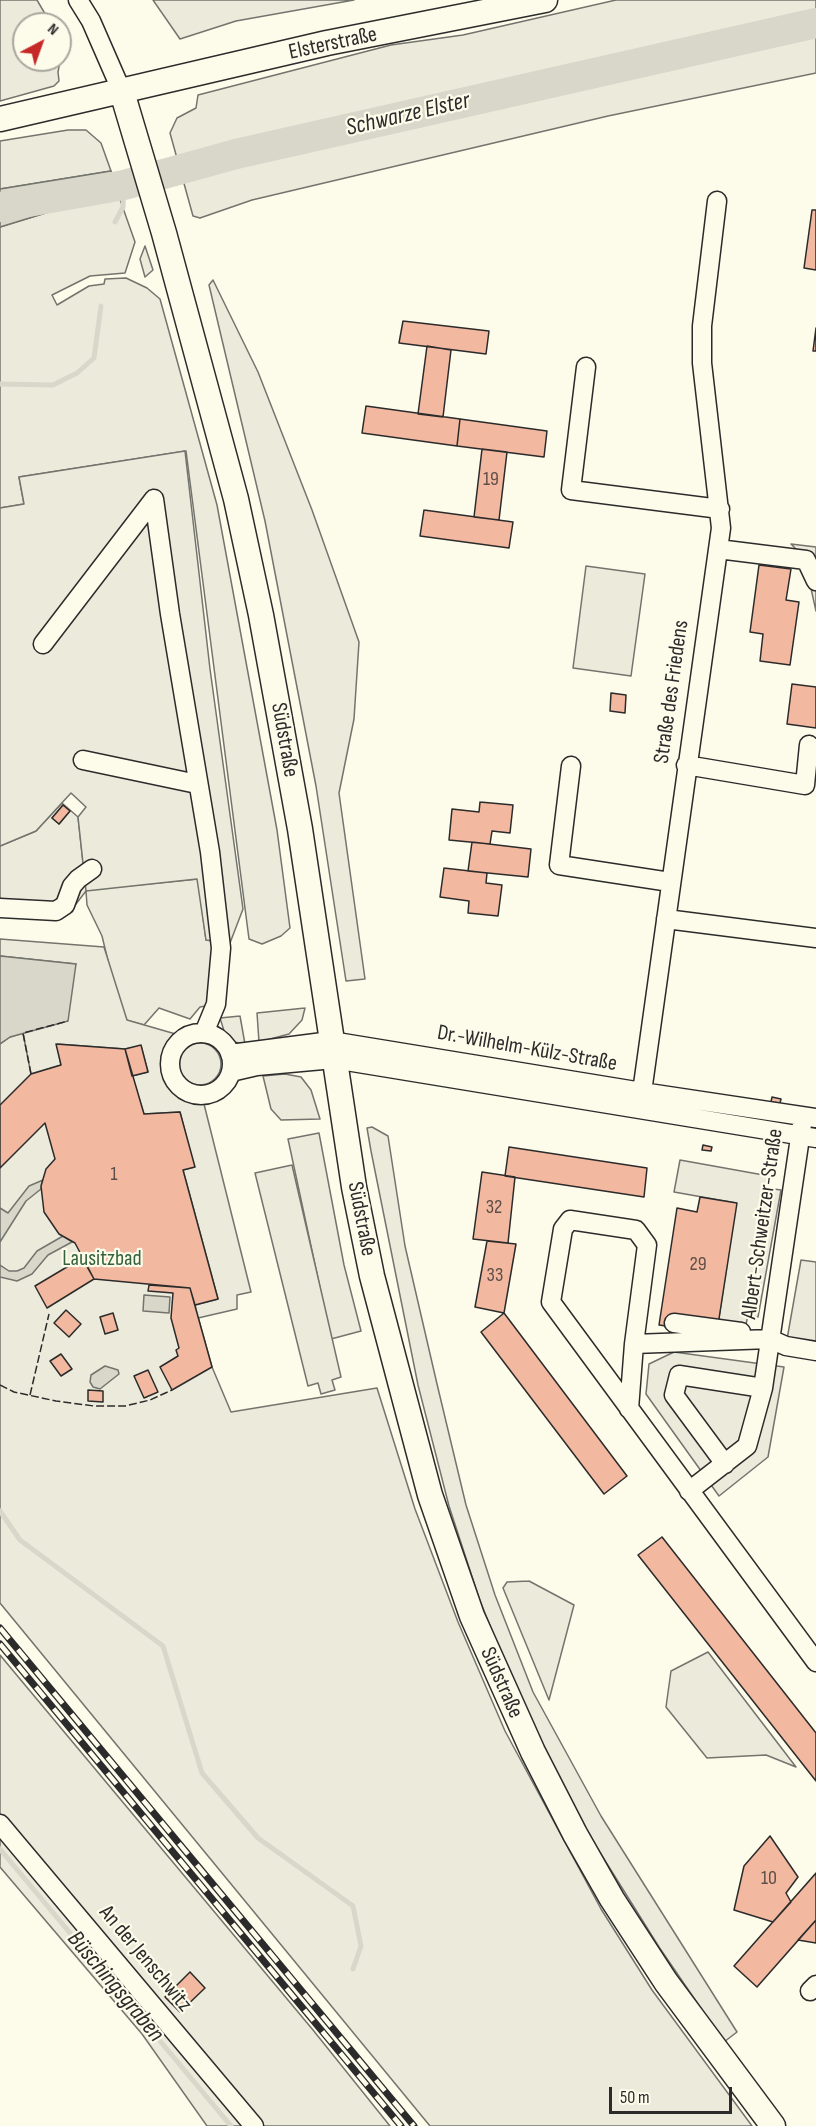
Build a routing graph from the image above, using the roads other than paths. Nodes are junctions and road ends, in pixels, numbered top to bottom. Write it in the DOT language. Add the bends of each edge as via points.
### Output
graph roads {
  1 [pos="78,0"];
  2 [pos="545,0"];
  3 [pos="122,92"];
  4 [pos="0,119"];
  5 [pos="717,201"];
  6 [pos="586,367"];
  7 [pos="720,510"];
  8 [pos="718,549"];
  9 [pos="816,581"];
  10 [pos="43,644"];
  11 [pos="809,745"];
  12 [pos="83,760"];
  13 [pos="686,765"];
  14 [pos="571,766"];
  15 [pos="197,784"];
  16 [pos="92,869"];
  17 [pos="670,882"];
  18 [pos="0,908"];
  19 [pos="666,920"];
  20 [pos="816,938"];
  21 [pos="204,1033"];
  22 [pos="332,1050"];
  23 [pos="231,1063"];
  24 [pos="642,1092"];
  25 [pos="810,1117"];
  26 [pos="808,1136"];
  27 [pos="674,1323"];
  28 [pos="770,1336"];
  29 [pos="634,1344"];
  30 [pos="816,1351"];
  31 [pos="763,1388"];
  32 [pos="629,1410"];
  33 [pos="725,1464"];
  34 [pos="690,1491"];
  35 [pos="816,1662"];
  36 [pos="0,1824"];
  37 [pos="254,2126"];
  38 [pos="773,2126"];
  1 -- 3 [label="street"];
  2 -- 3 [label="main road, Elsterstraße" via="327,43"];
  3 -- 4 [label="main road, Elsterstraße"];
  3 -- 22 [label="main road, Südstraße" via="236,498 300,829"];
  5 -- 7 [label="street, Straße des Friedens" via="702,326 702,363"];
  6 -- 7 [label="street" via="571,490"];
  7 -- 8 [label="street, Straße des Friedens"];
  8 -- 9 [label="street" via="806,560"];
  8 -- 13 [label="street, Straße des Friedens"];
  10 -- 15 [label="street" via="154,499"];
  11 -- 13 [label="street" via="805,784"];
  12 -- 15 [label="street"];
  13 -- 17 [label="street, Straße des Friedens"];
  14 -- 17 [label="street" via="559,865"];
  15 -- 21 [label="street" via="221,948 216,1004"];
  16 -- 18 [label="street" via="78,879 65,905 56,911"];
  17 -- 19 [label="street, Straße des Friedens"];
  19 -- 20 [label="street"];
  19 -- 24 [label="street, Straße des Friedens"];
  21 -- 23 [label="street" via="224,1044"];
  21 -- 23 [label="street" via="182,1038 173,1048 169,1068 177,1086 202,1096 216,1092 226,1083"];
  22 -- 23 [label="street, Dr.-Wilhelm-Külz-Straße" via="257,1066"];
  22 -- 24 [label="street, Dr.-Wilhelm-Külz-Straße"];
  22 -- 26 [label="street, Dr.-Wilhelm-Külz-Straße"];
  22 -- 38 [label="main road, Südstraße" via="342,1124 372,1276 430,1495 472,1616 533,1752 612,1899 666,1982"];
  24 -- 25 [label="street, Dr.-Wilhelm-Külz-Straße"];
  25 -- 26 [label="street, Albert-Schweitzer-Straße"];
  26 -- 28 [label="street, Albert-Schweitzer-Straße"];
  27 -- 28 [label="street"];
  28 -- 29 [label="street, Albert-Schweitzer-Straße"];
  28 -- 30 [label="street, Albert-Schweitzer-Straße" via="786,1346"];
  28 -- 31 [label="street, Albert-Schweitzer-Straße"];
  29 -- 32 [label="street"];
  29 -- 32 [label="street" via="647,1245 636,1230 570,1220 563,1229 551,1302"];
  31 -- 33 [label="street, Albert-Schweitzer-Straße" via="747,1446"];
  31 -- 33 [label="street" via="679,1375 674,1395"];
  32 -- 34 [label="street"];
  33 -- 34 [label="street, Albert-Schweitzer-Straße"];
  34 -- 35 [label="street"];
  36 -- 37 [label="street, An der Jenschwitz"];
}
